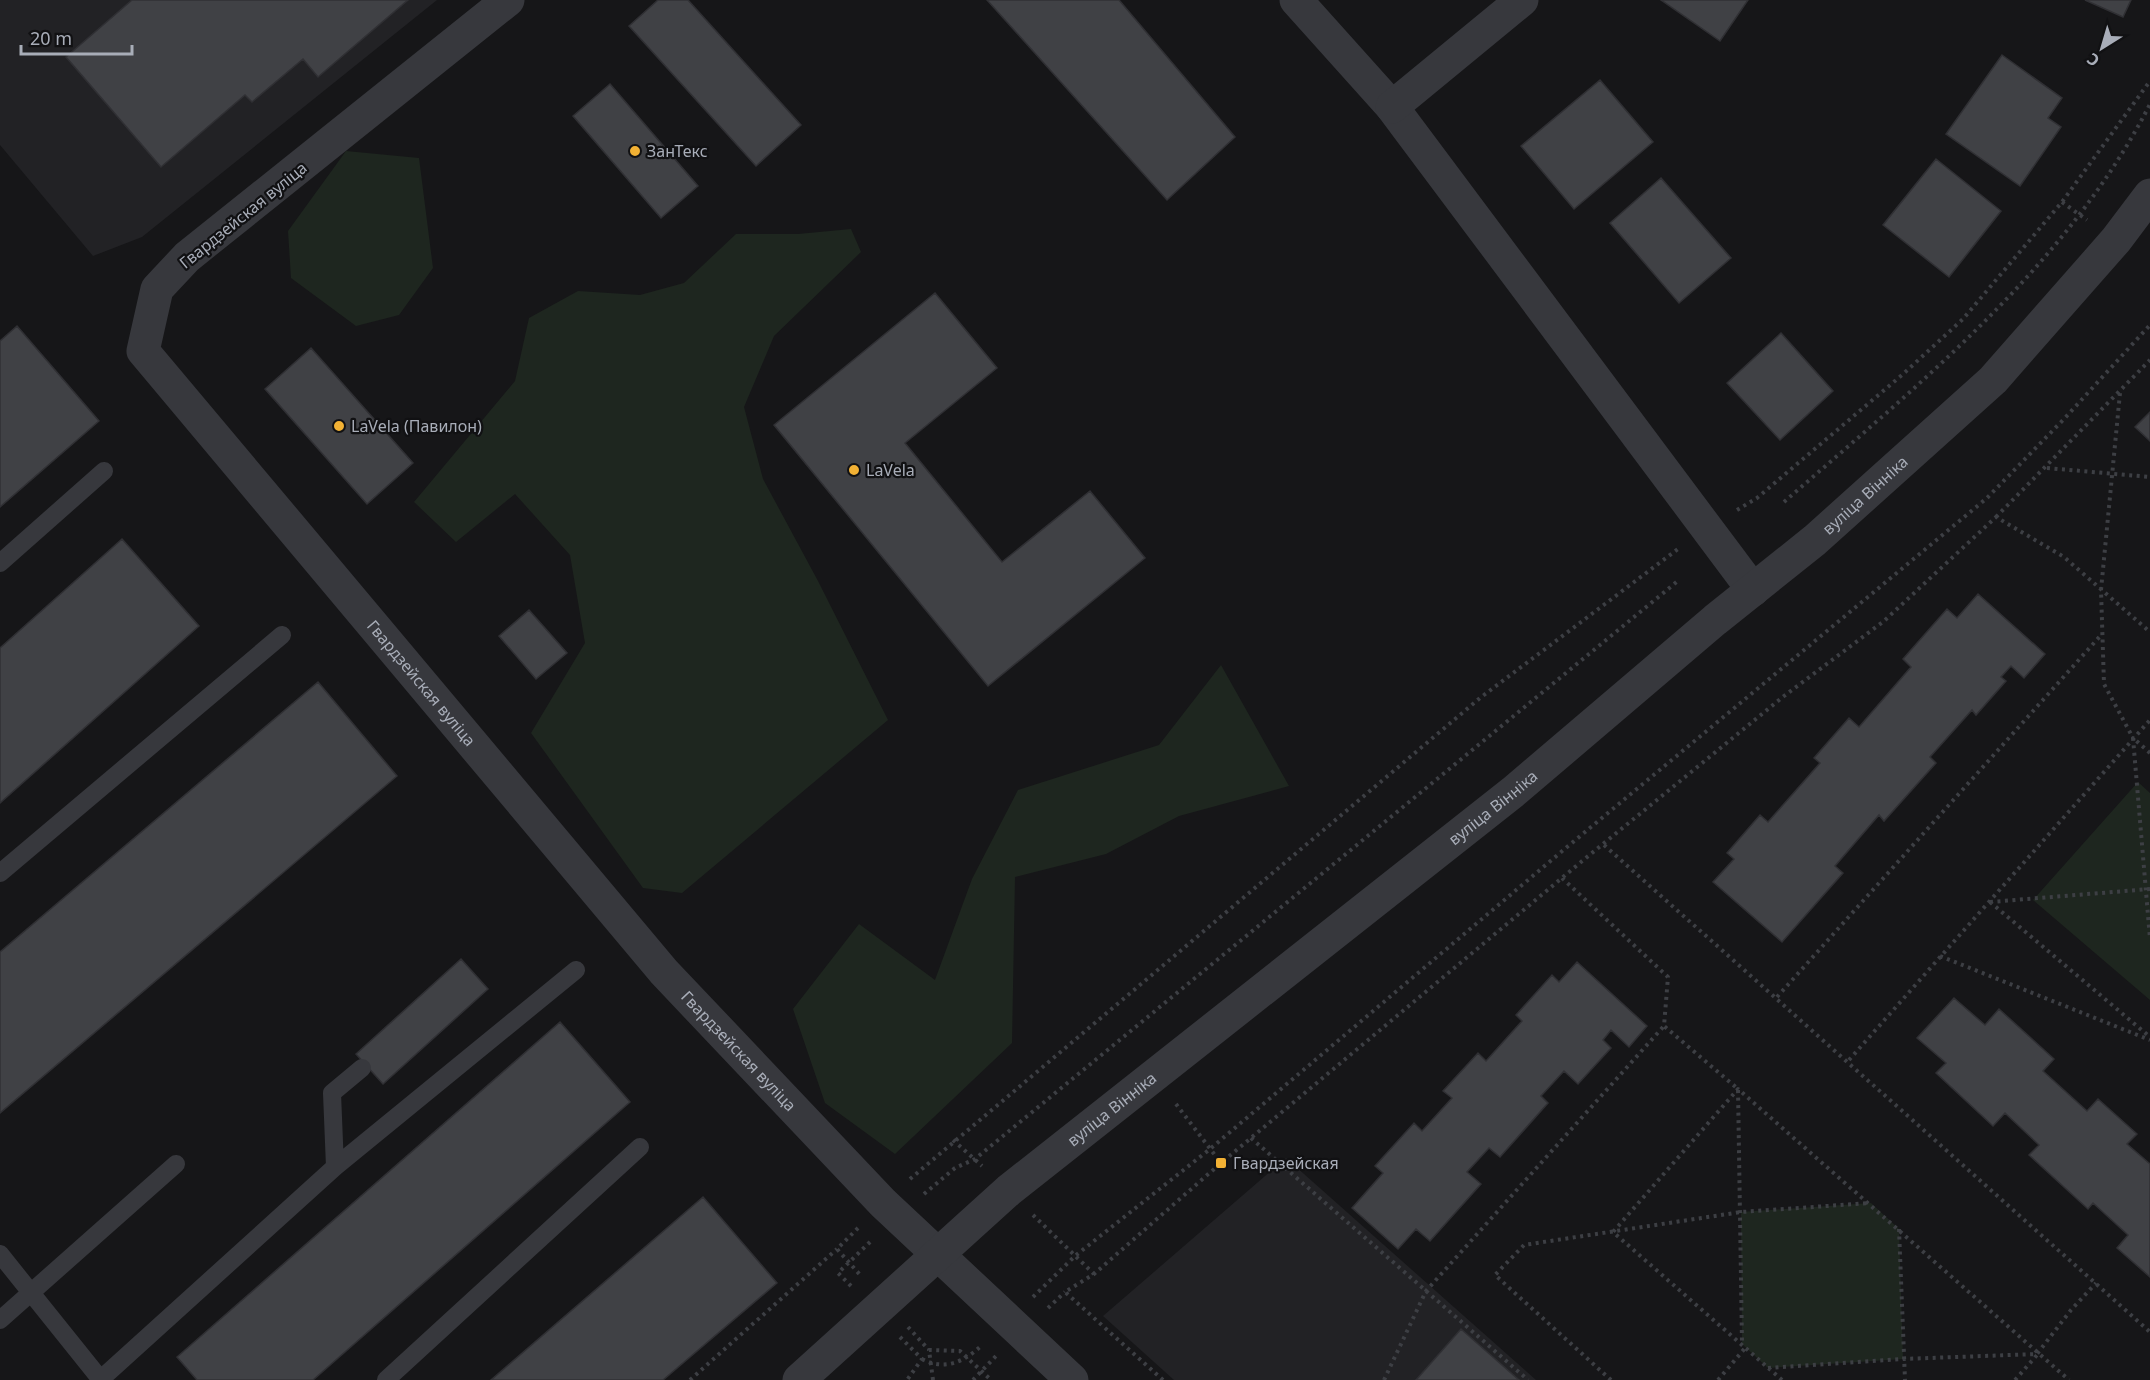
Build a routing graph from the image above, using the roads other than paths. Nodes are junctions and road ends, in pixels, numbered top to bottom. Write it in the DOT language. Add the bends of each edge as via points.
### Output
graph roads {
  1 [pos="508,0"];
  2 [pos="1296,0"];
  3 [pos="1522,0"];
  4 [pos="1392,107"];
  5 [pos="2150,195"];
  6 [pos="104,471"];
  7 [pos="0,563"];
  8 [pos="1753,590"];
  9 [pos="282,635"];
  10 [pos="0,873"];
  11 [pos="576,970"];
  12 [pos="362,1068"];
  13 [pos="640,1147"];
  14 [pos="176,1164"];
  15 [pos="335,1167"];
  16 [pos="0,1254"];
  17 [pos="937,1254"];
  18 [pos="30,1293"];
  19 [pos="0,1320"];
  20 [pos="101,1380"];
  21 [pos="386,1380"];
  22 [pos="799,1380"];
  23 [pos="1072,1380"];
  1 -- 17 [label="street, Гвардзейская вуліца" via="187,257 157,289 143,351 664,972 890,1210"];
  2 -- 4 [label="street"];
  3 -- 4 [label="street"];
  4 -- 8 [label="street"];
  5 -- 8 [label="street, вуліца Вінніка" via="2116,240 1993,380 1815,540"];
  6 -- 7 [label="lane"];
  8 -- 17 [label="street, вуліца Вінніка" via="1513,792 1009,1191"];
  9 -- 10 [label="lane"];
  11 -- 15 [label="lane"];
  12 -- 15 [label="lane" via="333,1093"];
  13 -- 21 [label="lane"];
  14 -- 18 [label="lane"];
  15 -- 20 [label="lane"];
  16 -- 18 [label="lane"];
  17 -- 22 [label="street, вуліца Вінніка"];
  17 -- 23 [label="street, Гвардзейская вуліца"];
  18 -- 19 [label="lane"];
  18 -- 20 [label="lane"];
}
